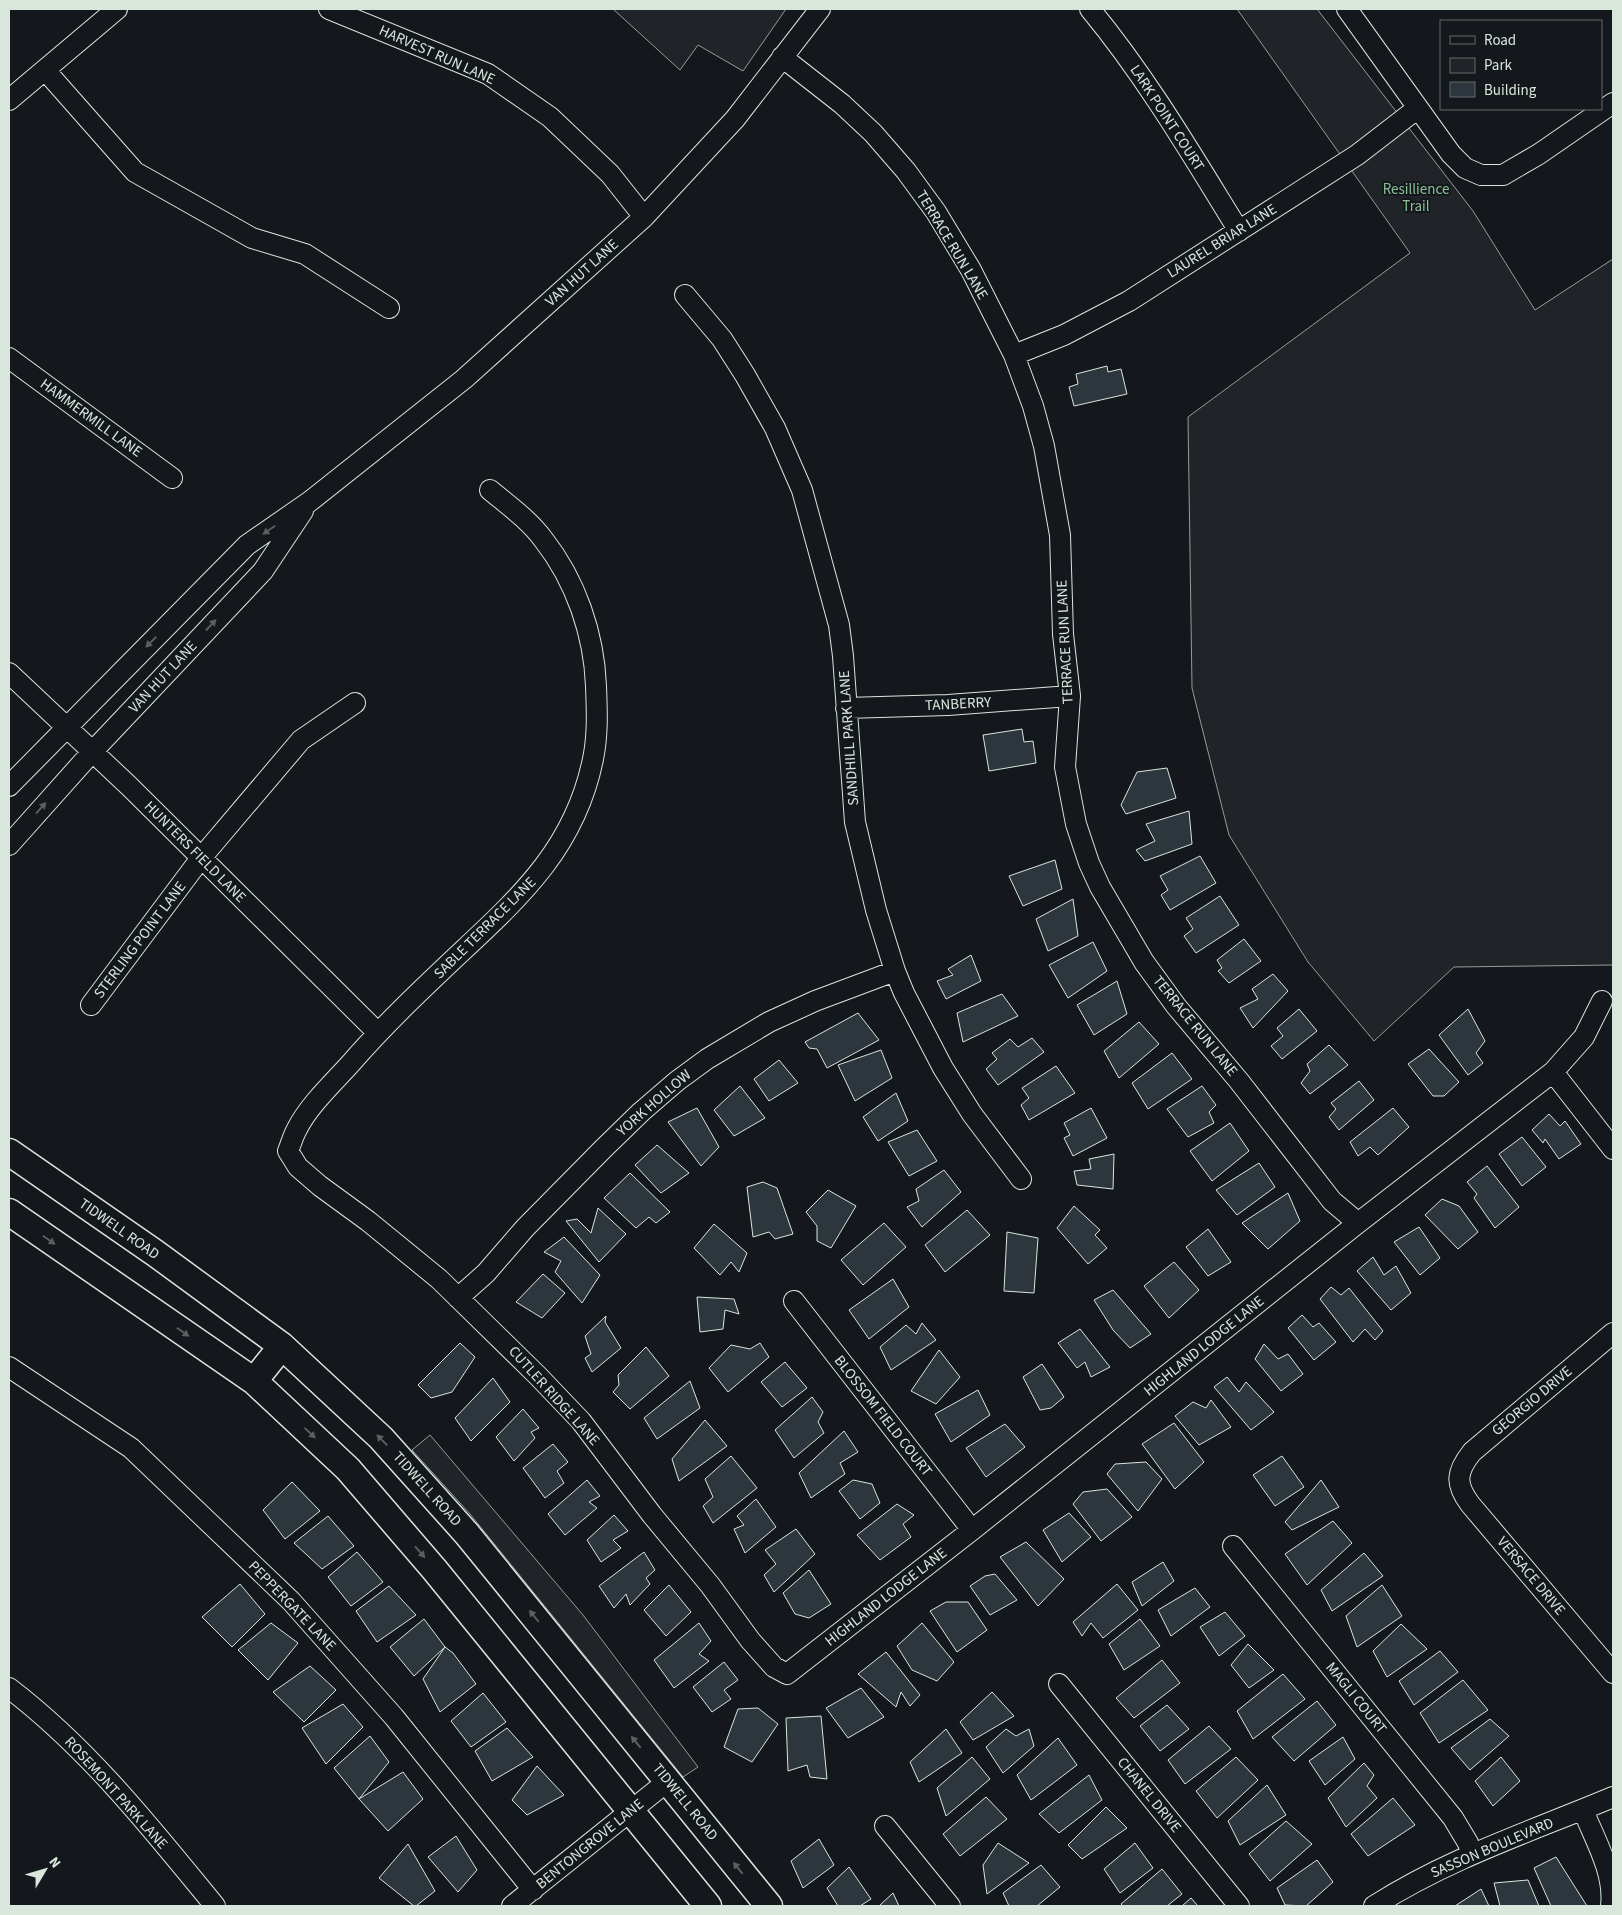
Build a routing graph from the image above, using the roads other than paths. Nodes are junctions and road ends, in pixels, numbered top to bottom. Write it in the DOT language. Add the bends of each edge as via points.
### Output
graph roads {
  1 [pos="117,9"];
  2 [pos="329,9"];
  3 [pos="820,9"];
  4 [pos="1090,9"];
  5 [pos="1347,9"];
  6 [pos="782,57"];
  7 [pos="45,70"];
  8 [pos="9,100"];
  9 [pos="1613,103"];
  10 [pos="1418,108"];
  11 [pos="644,217"];
  12 [pos="1239,231"];
  13 [pos="685,295"];
  14 [pos="389,308"];
  15 [pos="1014,355"];
  16 [pos="9,358"];
  17 [pos="172,478"];
  18 [pos="490,490"];
  19 [pos="309,502"];
  20 [pos="9,673"];
  21 [pos="1070,696"];
  22 [pos="354,703"];
  23 [pos="846,708"];
  24 [pos="66,728"];
  25 [pos="92,752"];
  26 [pos="9,786"];
  27 [pos="9,845"];
  28 [pos="201,858"];
  29 [pos="895,971"];
  30 [pos="1602,1001"];
  31 [pos="91,1005"];
  32 [pos="378,1034"];
  33 [pos="1553,1072"];
  34 [pos="1613,1149"];
  35 [pos="9,1152"];
  36 [pos="288,1152"];
  37 [pos="1021,1179"];
  38 [pos="9,1212"];
  39 [pos="1358,1223"];
  40 [pos="458,1298"];
  41 [pos="794,1301"];
  42 [pos="1613,1333"];
  43 [pos="282,1346"];
  44 [pos="11,1375"];
  45 [pos="254,1381"];
  46 [pos="1460,1475"];
  47 [pos="972,1530"];
  48 [pos="1233,1546"];
  49 [pos="1613,1673"];
  50 [pos="787,1674"];
  51 [pos="1059,1684"];
  52 [pos="9,1688"];
  53 [pos="668,1781"];
  54 [pos="1613,1796"];
  55 [pos="1583,1810"];
  56 [pos="630,1811"];
  57 [pos="885,1826"];
  58 [pos="1471,1854"];
  59 [pos="533,1890"];
  60 [pos="214,1906"];
  61 [pos="512,1906"];
  62 [pos="708,1906"];
  63 [pos="769,1906"];
  64 [pos="950,1906"];
  65 [pos="1239,1906"];
  66 [pos="1374,1906"];
  67 [pos="1611,1906"];
  1 -- 7 [label="street"];
  2 -- 11 [label="street, HARVEST RUN LANE" via="488,74 550,117 610,174"];
  3 -- 6 [label="street, VAN HUT LANE"];
  4 -- 12 [label="street, LARK POINT COURT" via="1140,75"];
  5 -- 10 [label="street"];
  6 -- 11 [label="street, VAN HUT LANE" via="735,119"];
  6 -- 15 [label="street, TERRACE RUN LANE" via="842,104 906,171 936,212 971,270"];
  7 -- 8 [label="street"];
  7 -- 14 [label="street" via="135,172 252,238 305,254"];
  9 -- 10 [label="street" via="1503,175 1481,175 1465,168"];
  10 -- 12 [label="street, LAUREL BRIAR LANE" via="1357,155"];
  11 -- 19 [label="street, VAN HUT LANE" via="464,378"];
  12 -- 15 [label="street, LAUREL BRIAR LANE" via="1104,315"];
  13 -- 23 [label="street, SANDHILL PARK LANE" via="722,339 745,376 778,435 802,490 839,625"];
  15 -- 21 [label="street, TERRACE RUN LANE" via="1042,438 1060,536 1063,634"];
  16 -- 17 [label="street, HAMMERMILL LANE"];
  18 -- 32 [label="street, SABLE TERRACE LANE" via="543,538 578,602 596,670 594,758 573,821 538,875"];
  19 -- 24 [label="street, VAN HUT LANE, one-way" via="247,545"];
  25 -- 19 [label="street, VAN HUT LANE, one-way" via="263,571"];
  20 -- 24 [label="street, HUNTERS FIELD LANE"];
  21 -- 23 [label="street, TANBERRY"];
  21 -- 39 [label="street, TERRACE RUN LANE" via="1064,767 1072,810 1089,863 1112,909 1176,1006 1240,1081 1332,1202"];
  22 -- 28 [label="street, STERLING POINT LANE" via="301,740"];
  23 -- 29 [label="street, SANDHILL PARK LANE" via="855,822 876,910"];
  24 -- 25 [label="street, HUNTERS FIELD LANE"];
  24 -- 26 [label="street, VAN HUT LANE"];
  27 -- 25 [label="street, VAN HUT LANE, one-way"];
  25 -- 28 [label="street, HUNTERS FIELD LANE"];
  28 -- 31 [label="street, STERLING POINT LANE"];
  28 -- 32 [label="street, HUNTERS FIELD LANE"];
  29 -- 37 [label="street, SANDHILL PARK LANE" via="943,1068 972,1114"];
  29 -- 40 [label="street, YORK HOLLOW" via="769,1022 677,1081 612,1140 486,1273"];
  30 -- 33 [label="street, HIGHLAND LODGE LANE" via="1584,1036"];
  32 -- 36 [label="street, SABLE TERRACE LANE" via="310,1110 297,1128"];
  33 -- 34 [label="street"];
  33 -- 39 [label="street, HIGHLAND LODGE LANE"];
  35 -- 43 [label="main road, TIDWELL ROAD"];
  36 -- 40 [label="street, CUTLER RIDGE LANE" via="298,1167 320,1186 392,1240"];
  38 -- 45 [label="main road, one-way"];
  39 -- 47 [label="street, HIGHLAND LODGE LANE"];
  40 -- 50 [label="street, CUTLER RIDGE LANE" via="581,1422 750,1640 774,1667"];
  41 -- 47 [label="street, BLOSSOM FIELD COURT"];
  42 -- 46 [label="street, GEORGIO DRIVE" via="1472,1452 1465,1460"];
  43 -- 45 [label="main road"];
  53 -- 43 [label="main road, TIDWELL ROAD, one-way" via="467,1534 381,1438"];
  44 -- 59 [label="street, PEPPERGATE LANE" via="131,1448 291,1601 394,1716"];
  45 -- 56 [label="main road, one-way" via="348,1469 434,1569"];
  46 -- 49 [label="street, VERSACE DRIVE" via="1459,1485 1470,1504"];
  47 -- 50 [label="street, HIGHLAND LODGE LANE"];
  48 -- 58 [label="street, MAGLI COURT" via="1453,1818"];
  51 -- 65 [label="street, CHANEL DRIVE"];
  52 -- 60 [label="street, ROSEMONT PARK LANE" via="43,1715 85,1756 146,1822"];
  53 -- 56 [label="street, BENTONGROVE LANE"];
  63 -- 53 [label="main road, TIDWELL ROAD, one-way"];
  54 -- 55 [label="street, SASSON BOULEVARD"];
  55 -- 58 [label="street, SASSON BOULEVARD"];
  55 -- 67 [label="street" via="1608,1872"];
  56 -- 59 [label="street, BENTONGROVE LANE"];
  56 -- 62 [label="main road"];
  57 -- 64 [label="street"];
  58 -- 66 [label="street, SASSON BOULEVARD"];
  59 -- 61 [label="street, BENTONGROVE LANE"];
}
